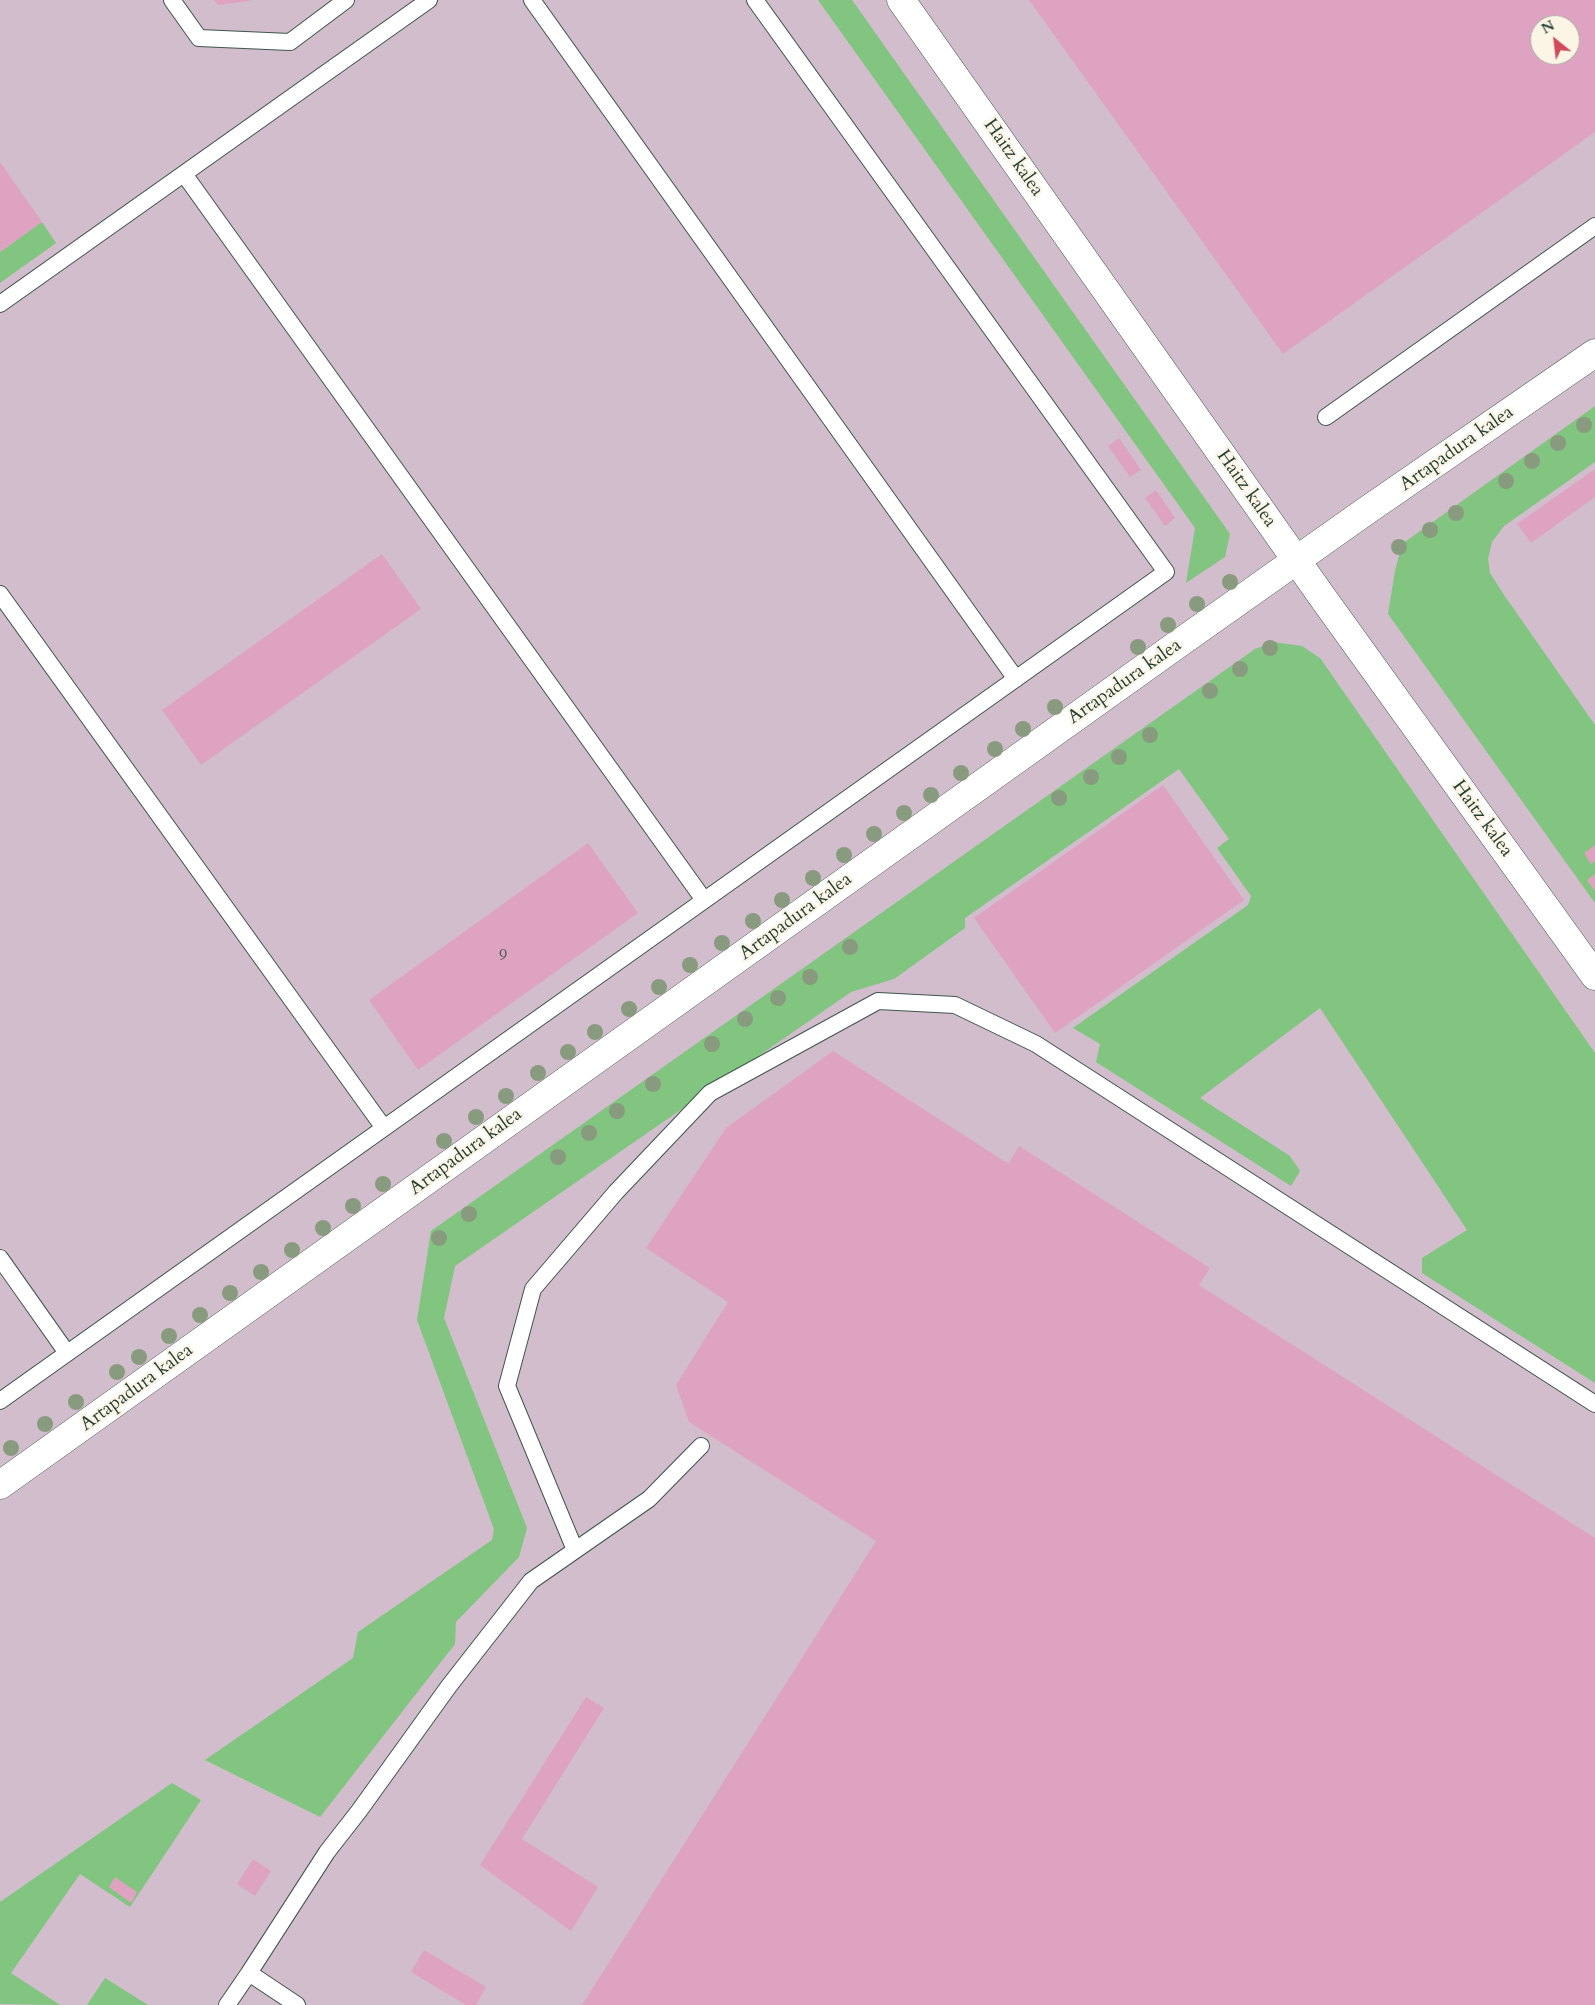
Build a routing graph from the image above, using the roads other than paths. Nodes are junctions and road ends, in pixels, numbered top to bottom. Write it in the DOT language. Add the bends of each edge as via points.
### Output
graph roads {
  1 [pos="172,0"];
  2 [pos="346,0"];
  3 [pos="429,0"];
  4 [pos="532,0"];
  5 [pos="755,0"];
  6 [pos="901,0"];
  7 [pos="184,174"];
  8 [pos="1595,226"];
  9 [pos="0,304"];
  10 [pos="1595,353"];
  11 [pos="1326,416"];
  12 [pos="1297,561"];
  13 [pos="0,594"];
  14 [pos="1016,679"];
  15 [pos="704,900"];
  16 [pos="1595,976"];
  17 [pos="384,1128"];
  18 [pos="0,1258"];
  19 [pos="67,1354"];
  20 [pos="0,1401"];
  21 [pos="1595,1404"];
  22 [pos="701,1446"];
  23 [pos="0,1485"];
  24 [pos="575,1550"];
  25 [pos="249,1973"];
  26 [pos="227,2005"];
  27 [pos="297,2005"];
  1 -- 2 [label="lane" via="199,38 290,42"];
  3 -- 7 [label="lane"];
  4 -- 14 [label="lane"];
  5 -- 14 [label="lane" via="1166,572"];
  6 -- 12 [label="street, Haitz kalea"];
  7 -- 9 [label="lane"];
  7 -- 15 [label="lane"];
  8 -- 11 [label="lane"];
  10 -- 12 [label="street, Artapadura kalea"];
  12 -- 16 [label="street, Haitz kalea"];
  12 -- 23 [label="street, Artapadura kalea"];
  13 -- 17 [label="lane"];
  14 -- 15 [label="lane"];
  15 -- 17 [label="lane"];
  17 -- 19 [label="lane"];
  18 -- 19 [label="lane"];
  19 -- 20 [label="lane"];
  21 -- 24 [label="lane" via="1036,1044 955,1004 878,1001 710,1093 616,1192 533,1289 507,1386"];
  22 -- 24 [label="lane" via="649,1499"];
  24 -- 25 [label="lane" via="531,1581 455,1678 327,1852"];
  25 -- 26 [label="lane"];
  25 -- 27 [label="lane"];
}
